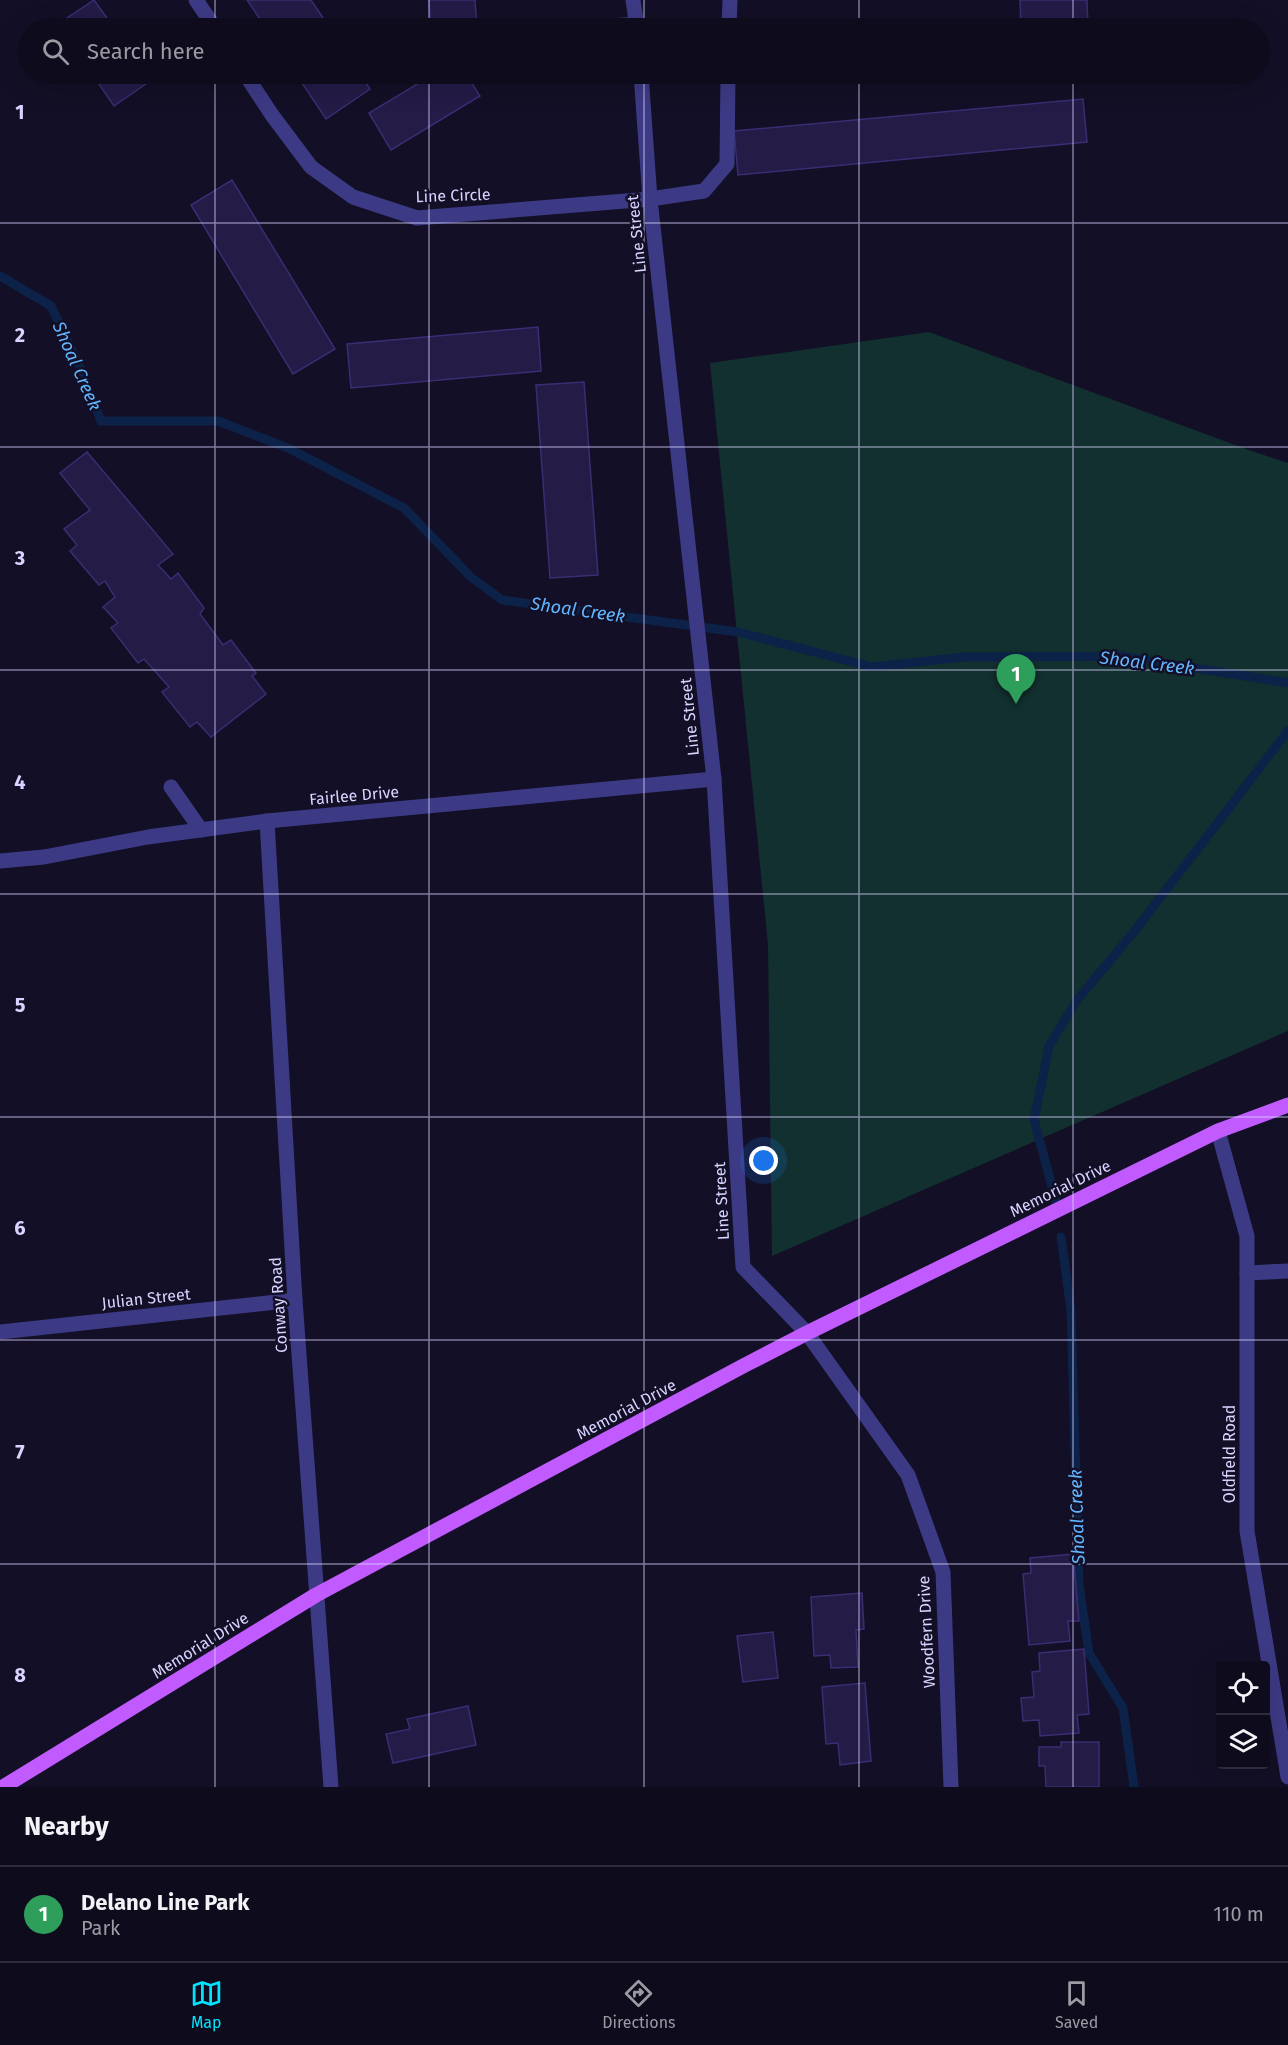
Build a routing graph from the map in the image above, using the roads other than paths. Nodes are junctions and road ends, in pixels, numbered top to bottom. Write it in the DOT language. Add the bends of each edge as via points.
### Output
graph roads {
  1 [pos="196,0"];
  2 [pos="633,0"];
  3 [pos="730,0"];
  4 [pos="208,18"];
  5 [pos="636,18"];
  6 [pos="729,18"];
  7 [pos="252,84"];
  8 [pos="642,84"];
  9 [pos="728,84"];
  10 [pos="650,199"];
  11 [pos="714,779"];
  12 [pos="171,787"];
  13 [pos="267,821"];
  14 [pos="201,830"];
  15 [pos="0,861"];
  16 [pos="1288,1105"];
  17 [pos="1218,1131"];
  18 [pos="1288,1271"];
  19 [pos="1247,1273"];
  20 [pos="296,1300"];
  21 [pos="0,1332"];
  22 [pos="807,1333"];
  23 [pos="316,1594"];
  24 [pos="1288,1778"];
  25 [pos="3,1787"];
  26 [pos="331,1787"];
  27 [pos="951,1787"];
  1 -- 4 [label="street"];
  2 -- 5 [label="street"];
  3 -- 6 [label="street"];
  7 -- 10 [label="street, Line Circle" via="311,166 353,197 417,218"];
  8 -- 10 [label="street, Line Street"];
  9 -- 10 [label="street, Line Circle" via="727,164 704,191"];
  10 -- 11 [label="street, Line Street"];
  11 -- 13 [label="street, Fairlee Drive"];
  11 -- 22 [label="street, Line Street" via="743,1267"];
  12 -- 14 [label="street"];
  13 -- 14 [label="street, Fairlee Drive"];
  13 -- 20 [label="street, Conway Road"];
  14 -- 15 [label="street, Fairlee Drive"];
  16 -- 17 [label="main road, Memorial Drive"];
  17 -- 19 [label="street, Oldfield Road" via="1247,1236"];
  17 -- 22 [label="main road, Memorial Drive"];
  18 -- 19 [label="street"];
  19 -- 24 [label="street, Oldfield Road" via="1247,1530"];
  20 -- 21 [label="street, Julian Street"];
  20 -- 23 [label="street, Conway Road"];
  22 -- 23 [label="main road, Memorial Drive"];
  22 -- 27 [label="street, Woodfern Drive" via="908,1475 943,1572"];
  23 -- 25 [label="main road, Memorial Drive"];
  23 -- 26 [label="street, Conway Road"];
}
